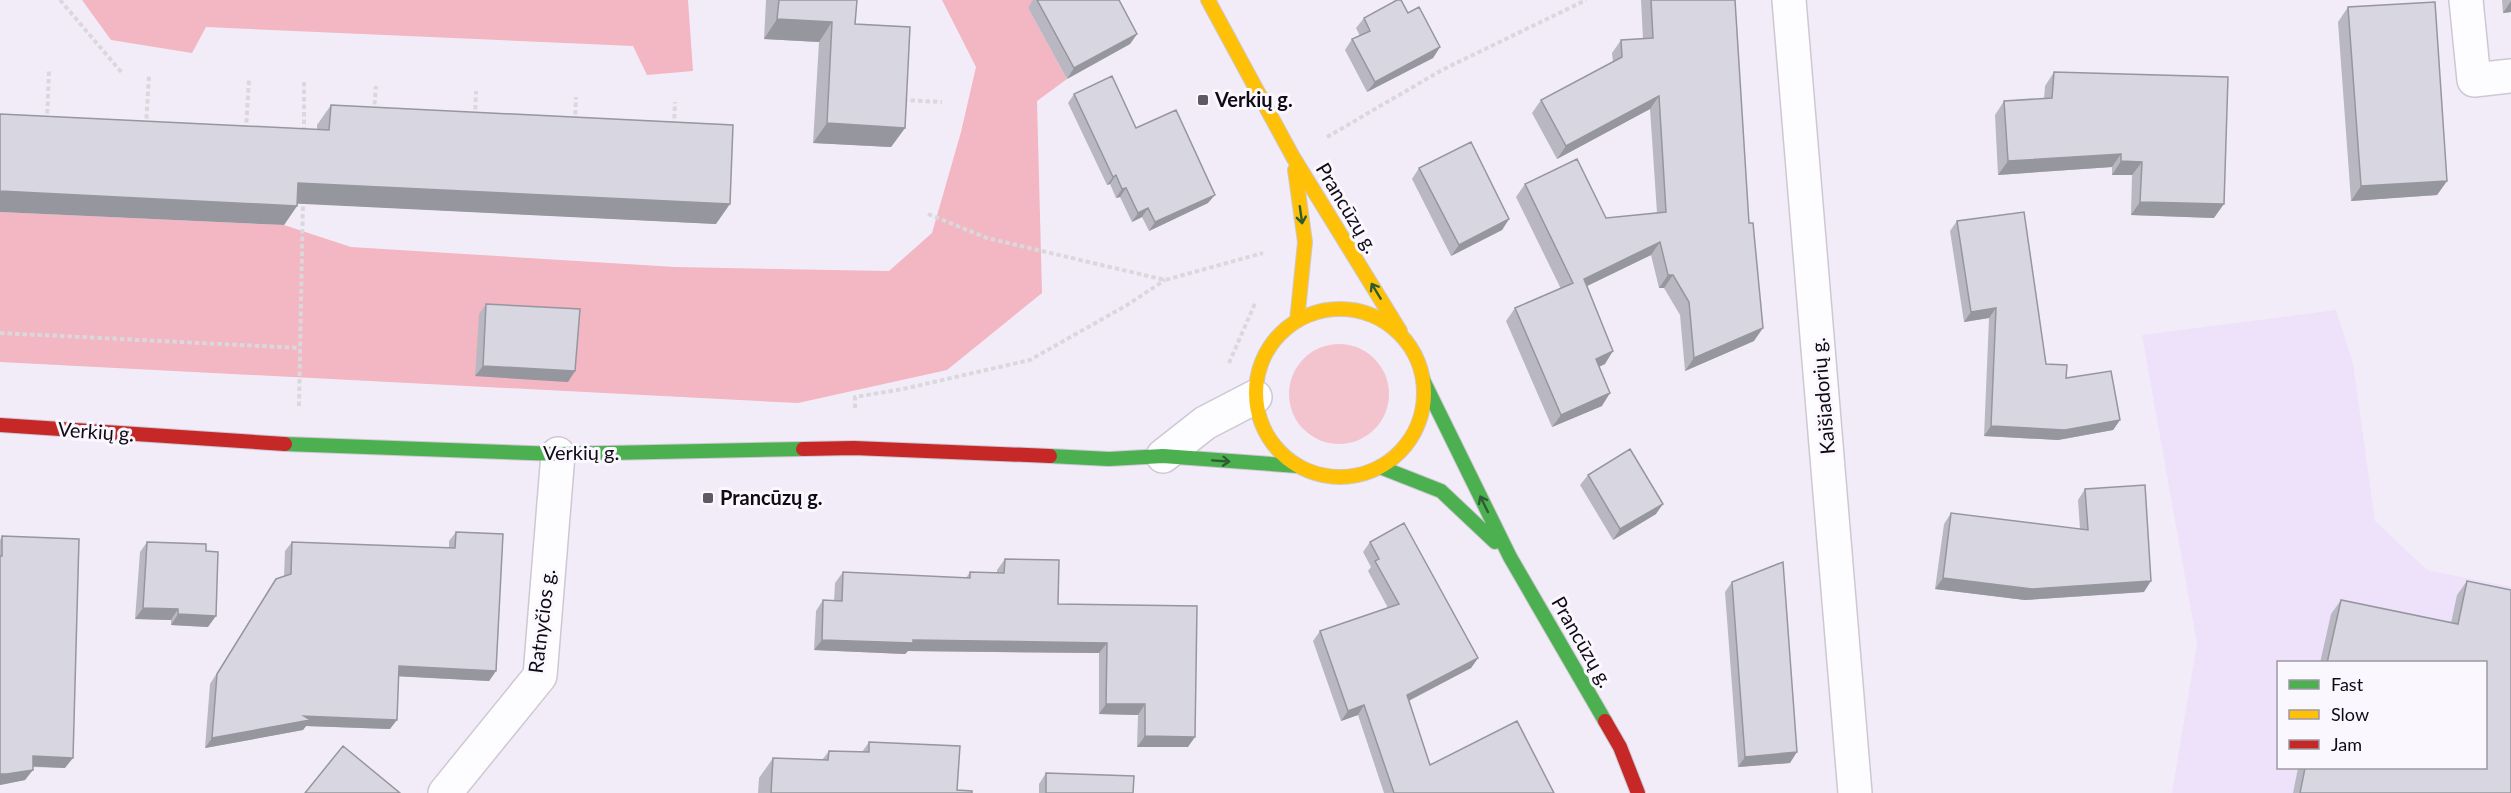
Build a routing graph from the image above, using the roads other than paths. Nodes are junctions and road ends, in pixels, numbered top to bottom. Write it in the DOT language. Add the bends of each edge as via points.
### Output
graph roads {
  1 [pos="1209,0"];
  2 [pos="1789,0"];
  3 [pos="2466,0"];
  4 [pos="2511,75"];
  5 [pos="1293,157"];
  6 [pos="1297,321"];
  7 [pos="1406,341"];
  8 [pos="1422,379"];
  9 [pos="1256,397"];
  10 [pos="0,425"];
  11 [pos="558,454"];
  12 [pos="1163,456"];
  13 [pos="1298,466"];
  14 [pos="1380,467"];
  15 [pos="1510,557"];
  16 [pos="1620,747"];
  17 [pos="1650,784"];
  18 [pos="445,793"];
  19 [pos="1638,793"];
  20 [pos="1855,793"];
  1 -- 5 [label="street, Prancūzų g."];
  2 -- 20 [label="street, Kaišiadorių g."];
  3 -- 4 [label="street" via="2474,80"];
  5 -- 6 [label="street, Prancūzų g., one-way" via="1305,242"];
  7 -- 5 [label="street, Prancūzų g., one-way"];
  6 -- 7 [label="street" via="1320,311 1344,309 1367,314"];
  6 -- 9 [label="street" via="1279,335 1266,353 1258,374"];
  7 -- 8 [label="street"];
  8 -- 14 [label="street" via="1419,420 1410,439"];
  15 -- 8 [label="street, Prancūzų g., one-way"];
  9 -- 12 [label="street" via="1205,423"];
  9 -- 13 [label="street" via="1268,437 1281,454"];
  10 -- 11 [label="street, Verkių g." via="298,445"];
  11 -- 12 [label="street, Verkių g." via="854,447 1109,459"];
  11 -- 18 [label="street, Ratnyčios g." via="540,676"];
  12 -- 13 [label="street, Verkių g., one-way"];
  13 -- 14 [label="street" via="1339,477"];
  14 -- 15 [label="street, Prancūzų g." via="1442,491"];
  15 -- 16 [label="street, Prancūzų g."];
  16 -- 17 [label="street, Prancūzų g."];
  16 -- 19 [label="street, Prancūzų g."];
}
